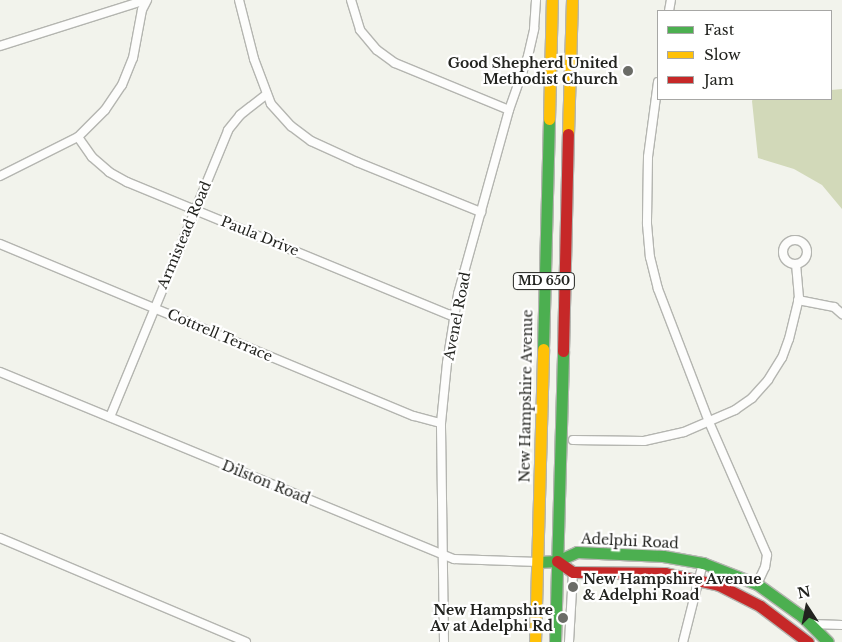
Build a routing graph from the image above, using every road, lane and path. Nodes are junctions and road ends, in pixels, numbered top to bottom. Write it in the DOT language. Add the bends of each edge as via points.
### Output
graph roads {
  1 [pos="147,0"];
  2 [pos="239,0"];
  3 [pos="351,0"];
  4 [pos="536,0"];
  5 [pos="552,0"];
  6 [pos="572,0"];
  7 [pos="0,46"];
  8 [pos="657,90"];
  9 [pos="267,94"];
  10 [pos="509,110"];
  11 [pos="78,137"];
  12 [pos="0,176"];
  13 [pos="195,210"];
  14 [pos="481,212"];
  15 [pos="0,244"];
  16 [pos="796,264"];
  17 [pos="798,300"];
  18 [pos="154,307"];
  19 [pos="842,314"];
  20 [pos="455,317"];
  21 [pos="0,372"];
  22 [pos="110,417"];
  23 [pos="709,422"];
  24 [pos="441,423"];
  25 [pos="573,440"];
  26 [pos="0,538"];
  27 [pos="441,554"];
  28 [pos="557,561"];
  29 [pos="538,562"];
  30 [pos="703,563"];
  31 [pos="574,572"];
  32 [pos="699,580"];
  33 [pos="757,584"];
  34 [pos="811,624"];
  35 [pos="842,626"];
  36 [pos="246,642"];
  37 [pos="444,642"];
  38 [pos="535,642"];
  39 [pos="555,642"];
  40 [pos="569,642"];
  41 [pos="683,642"];
  42 [pos="808,642"];
  43 [pos="828,642"];
  1 -- 7 [label="street"];
  1 -- 11 [label="street" via="142,10 133,58 122,84 105,110"];
  2 -- 9 [label="street"];
  3 -- 10 [label="street" via="360,30 377,50 395,63"];
  4 -- 10 [label="street, Avenel Road" via="534,29"];
  5 -- 29 [label="main road, New Hampshire Avenue / MD 650"];
  6 -- 28 [label="main road, MD 650"];
  8 -- 23 [label="street" via="648,157 650,257 658,289"];
  9 -- 13 [label="street, Armistead Road" via="240,115 228,130"];
  9 -- 14 [label="street" via="271,104 291,126 311,141"];
  10 -- 14 [label="street, Avenel Road"];
  11 -- 12 [label="street"];
  11 -- 13 [label="street, Paula Drive" via="92,157 109,172"];
  13 -- 18 [label="street, Armistead Road"];
  13 -- 20 [label="street, Paula Drive"];
  14 -- 20 [label="street, Avenel Road" via="458,294"];
  15 -- 18 [label="street, Cottrell Terrace"];
  16 -- 17 [label="street"];
  17 -- 19 [label="street" via="834,307"];
  17 -- 23 [label="street" via="782,358 768,380 752,398"];
  18 -- 22 [label="street, Armistead Road"];
  18 -- 24 [label="street, Cottrell Terrace" via="414,416"];
  20 -- 24 [label="street, Avenel Road"];
  21 -- 22 [label="street, Dilston Road"];
  22 -- 27 [label="street, Dilston Road"];
  23 -- 25 [label="street" via="684,432 644,441"];
  23 -- 33 [label="street" via="767,554"];
  24 -- 27 [label="street, Avenel Road"];
  26 -- 36 [label="street"];
  27 -- 29 [label="street, Dilston Road" via="454,559"];
  27 -- 37 [label="street, Avenel Road"];
  28 -- 29 [label="main road, Adelphi Road"];
  28 -- 30 [label="main road, Adelphi Road" via="578,552 663,556"];
  28 -- 31 [label="main road"];
  28 -- 39 [label="main road, MD 650"];
  29 -- 38 [label="main road, New Hampshire Avenue / MD 650"];
  30 -- 32 [label="street"];
  30 -- 33 [label="main road, Adelphi Road"];
  31 -- 32 [label="main road" via="665,573"];
  31 -- 40 [label="street"];
  32 -- 41 [label="street"];
  32 -- 42 [label="main road" via="719,585 760,606"];
  33 -- 34 [label="main road, Adelphi Road"];
  34 -- 35 [label="street"];
  34 -- 43 [label="main road, Adelphi Road"];
}
